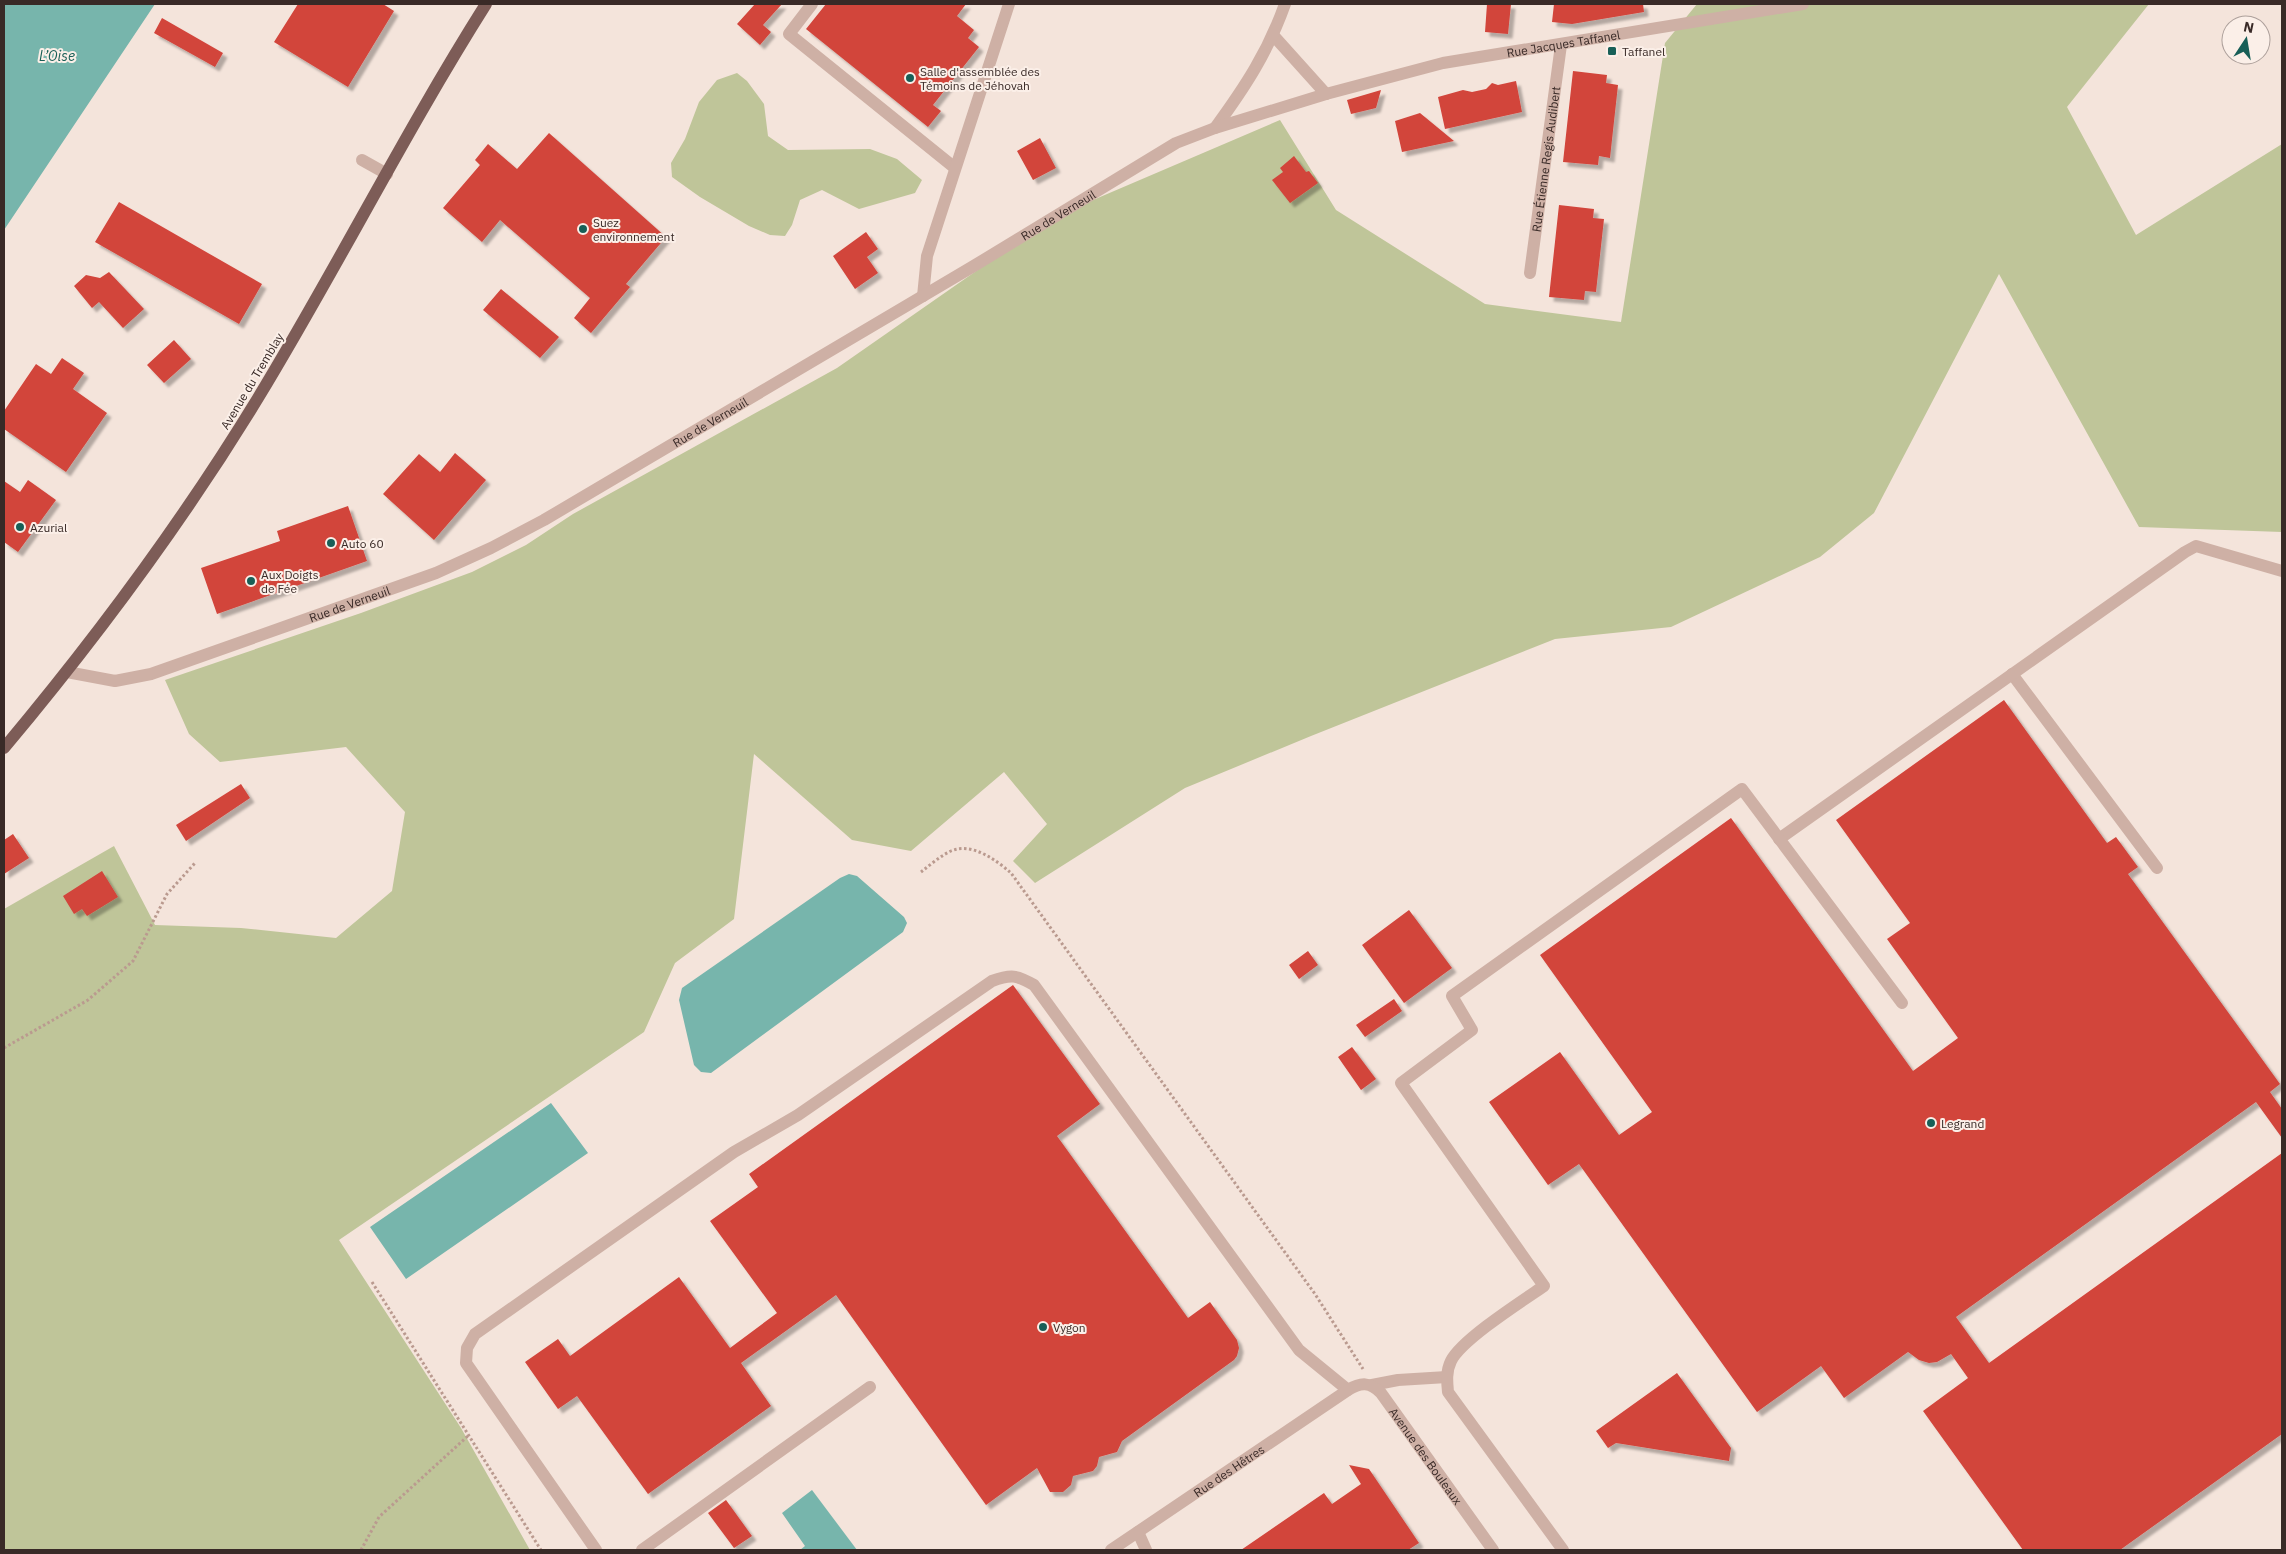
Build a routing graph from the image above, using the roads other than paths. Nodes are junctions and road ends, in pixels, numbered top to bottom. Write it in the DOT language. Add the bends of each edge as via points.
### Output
graph roads {
  1 [pos="486,4"];
  2 [pos="812,4"];
  3 [pos="1008,4"];
  4 [pos="1284,4"];
  5 [pos="1803,4"];
  6 [pos="1273,36"];
  7 [pos="1561,45"];
  8 [pos="1326,94"];
  9 [pos="1215,128"];
  10 [pos="362,160"];
  11 [pos="955,168"];
  12 [pos="387,174"];
  13 [pos="1530,273"];
  14 [pos="923,296"];
  15 [pos="2282,571"];
  16 [pos="67,672"];
  17 [pos="2012,674"];
  18 [pos="4,748"];
  19 [pos="1779,839"];
  20 [pos="2157,868"];
  21 [pos="1902,1003"];
  22 [pos="1447,1377"];
  23 [pos="1372,1384"];
  24 [pos="870,1387"];
  25 [pos="1348,1390"];
  26 [pos="1138,1532"];
  27 [pos="596,1550"];
  28 [pos="642,1550"];
  29 [pos="1111,1550"];
  30 [pos="1146,1550"];
  31 [pos="1493,1550"];
  32 [pos="1562,1550"];
  1 -- 12 [label="main road, Avenue du Tremblay"];
  2 -- 11 [label="street" via="789,34"];
  3 -- 11 [label="street"];
  4 -- 6 [label="street"];
  5 -- 7 [label="street, Rue Jacques Taffanel"];
  6 -- 8 [label="street"];
  6 -- 9 [label="street" via="1251,76"];
  7 -- 8 [label="street, Rue Jacques Taffanel" via="1443,63"];
  7 -- 13 [label="street, Rue Étienne Regis Audibert"];
  8 -- 9 [label="street, Rue de Verneuil"];
  9 -- 14 [label="street, Rue de Verneuil" via="1176,143"];
  10 -- 12 [label="street"];
  11 -- 14 [label="street" via="927,256"];
  12 -- 16 [label="main road, Avenue du Tremblay" via="296,336 222,455 152,559"];
  14 -- 16 [label="street, Rue de Verneuil" via="544,520 459,564 151,674 115,681"];
  15 -- 17 [label="street" via="2196,546"];
  16 -- 18 [label="main road, Avenue du Tremblay"];
  17 -- 19 [label="street"];
  17 -- 20 [label="street"];
  19 -- 21 [label="street"];
  19 -- 22 [label="street" via="1742,789 1452,996 1472,1030 1402,1083 1544,1286 1463,1345 1451,1361"];
  22 -- 23 [label="street"];
  22 -- 32 [label="street" via="1448,1392"];
  23 -- 25 [label="street"];
  23 -- 31 [label="street, Avenue des Bouleaux"];
  24 -- 28 [label="street"];
  25 -- 26 [label="street, Rue des Hêtres"];
  25 -- 27 [label="street" via="1299,1350 1034,984 1019,977 1006,976 992,981 798,1114 734,1152 475,1334 467,1348 466,1363"];
  26 -- 29 [label="street, Rue des Hêtres"];
  26 -- 30 [label="street"];
}
